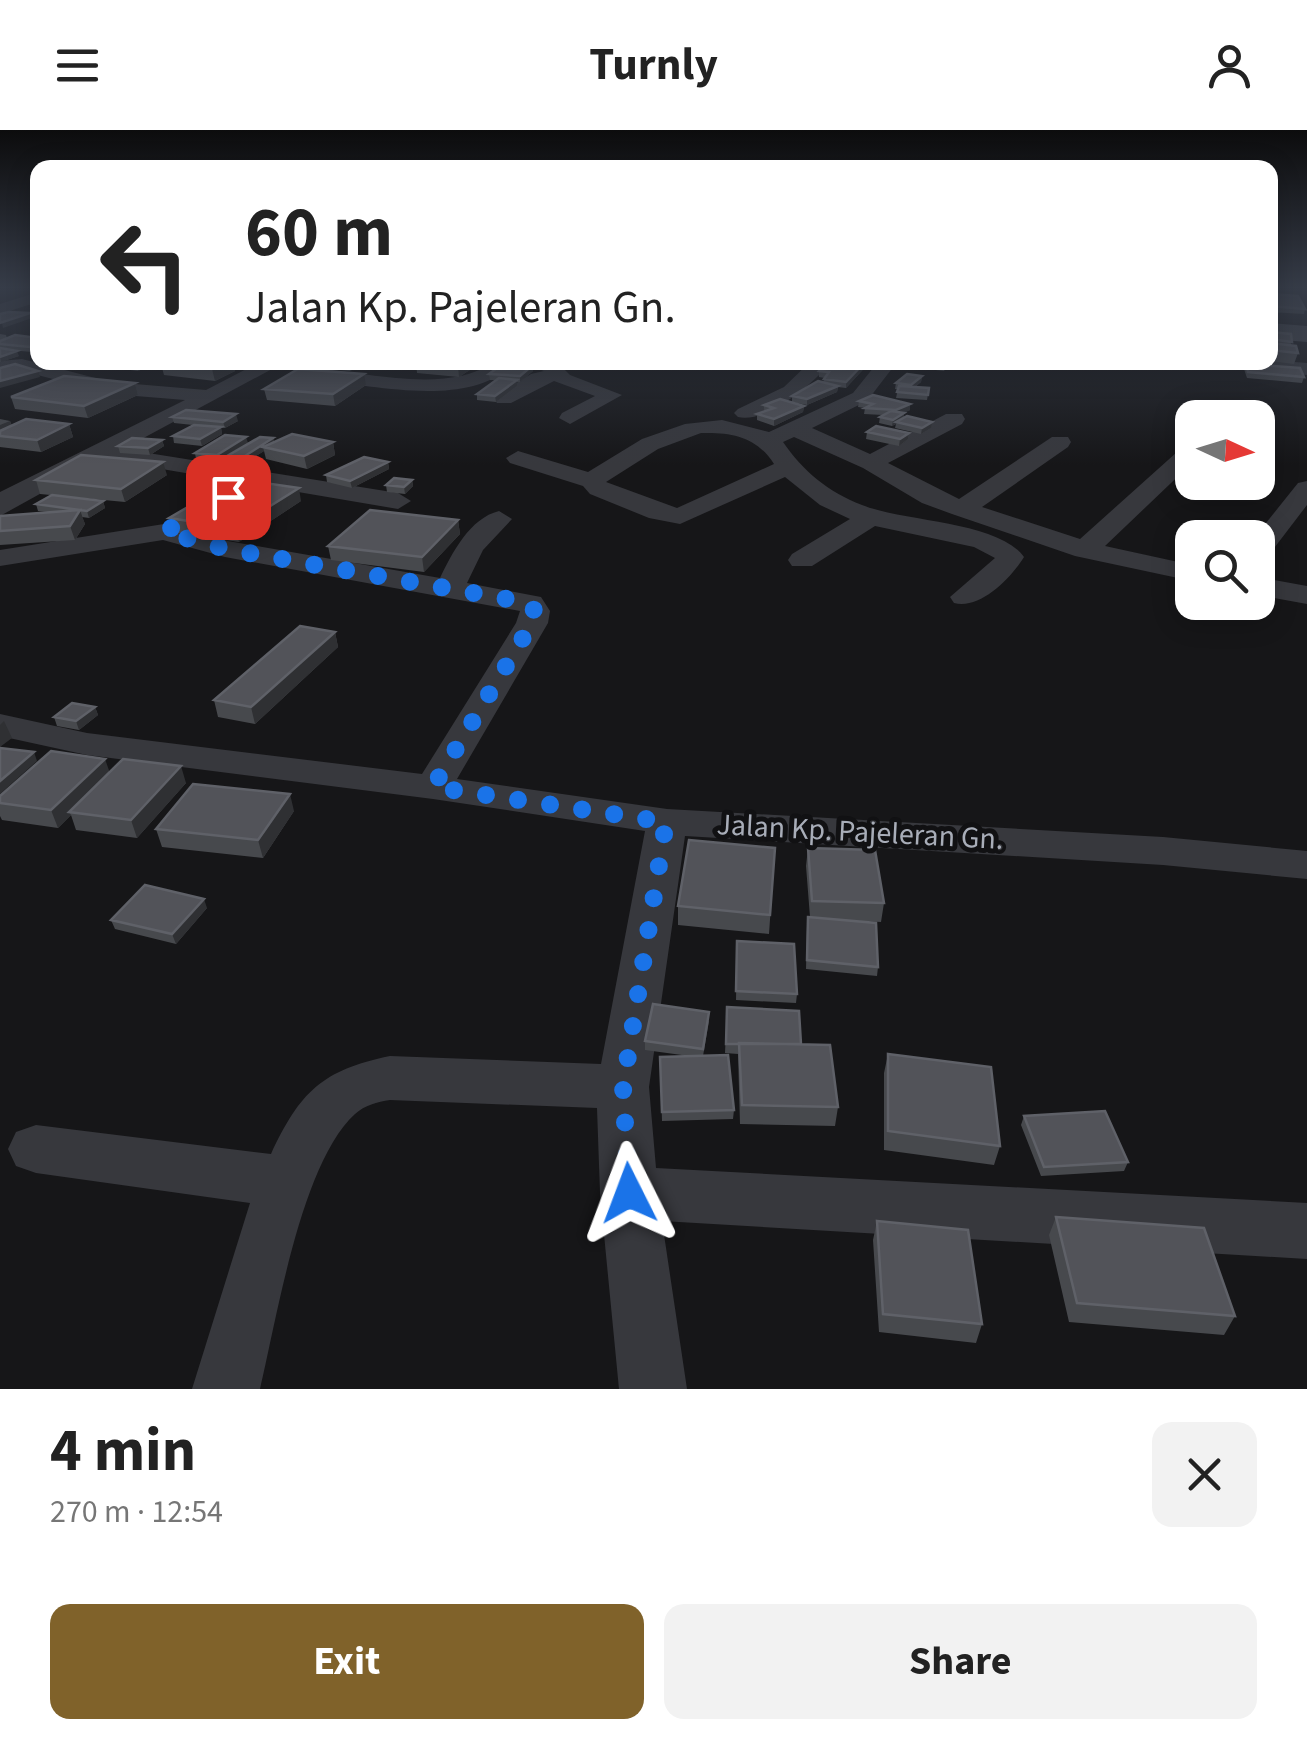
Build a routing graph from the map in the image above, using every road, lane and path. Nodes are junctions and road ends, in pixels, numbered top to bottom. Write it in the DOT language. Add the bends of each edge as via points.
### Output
graph roads {
  1 [pos="30,360"];
  2 [pos="0,367"];
  3 [pos="1278,367"];
  4 [pos="1307,369"];
  5 [pos="59,370"];
  6 [pos="262,370"];
  7 [pos="306,370"];
  8 [pos="496,370"];
  9 [pos="553,370"];
  10 [pos="813,370"];
  11 [pos="881,370"];
  12 [pos="557,374"];
  13 [pos="208,396"];
  14 [pos="504,399"];
  15 [pos="745,412"];
  16 [pos="570,418"];
  17 [pos="954,419"];
  18 [pos="797,430"];
  19 [pos="770,440"];
  20 [pos="1060,442"];
  21 [pos="102,452"];
  22 [pos="518,458"];
  23 [pos="871,463"];
  24 [pos="1175,465"];
  25 [pos="786,467"];
  26 [pos="260,479"];
  27 [pos="592,481"];
  28 [pos="1307,488"];
  29 [pos="228,497"];
  30 [pos="398,500"];
  31 [pos="2,502"];
  32 [pos="962,509"];
  33 [pos="196,514"];
  34 [pos="499,519"];
  35 [pos="868,519"];
  36 [pos="1275,528"];
  37 [pos="164,532"];
  38 [pos="1086,550"];
  39 [pos="0,558"];
  40 [pos="802,560"];
  41 [pos="1175,569"];
  42 [pos="451,588"];
  43 [pos="1275,589"];
  44 [pos="1307,594"];
  45 [pos="964,596"];
  46 [pos="0,725"];
  47 [pos="87,744"];
  48 [pos="44,777"];
  49 [pos="433,787"];
  50 [pos="666,822"];
  51 [pos="1307,865"];
  52 [pos="623,1087"];
  53 [pos="36,1149"];
  54 [pos="286,1182"];
  55 [pos="629,1193"];
  56 [pos="1307,1231"];
  57 [pos="226,1389"];
  58 [pos="653,1389"];
  1 -- 2 [label="street"];
  3 -- 4 [label="street"];
  5 -- 13 [label="street" via="111,388"];
  6 -- 13 [label="street"];
  7 -- 8 [label="street" via="450,386"];
  9 -- 12 [label="street"];
  10 -- 15 [label="street" via="791,391"];
  11 -- 18 [label="street" via="860,396"];
  12 -- 14 [label="street"];
  12 -- 16 [label="street" via="612,395"];
  13 -- 21 [label="street"];
  17 -- 23 [label="street"];
  18 -- 19 [label="street"];
  18 -- 23 [label="street"];
  19 -- 25 [label="street"];
  19 -- 27 [label="street" via="703,427 610,463"];
  20 -- 32 [label="street"];
  21 -- 26 [label="street"];
  21 -- 31 [label="street"];
  22 -- 27 [label="street"];
  23 -- 32 [label="street"];
  24 -- 38 [label="street"];
  25 -- 27 [label="street" via="680,516 658,514"];
  25 -- 35 [label="street"];
  26 -- 29 [label="street"];
  26 -- 30 [label="street"];
  28 -- 36 [label="street"];
  32 -- 38 [label="street"];
  33 -- 37 [label="street"];
  34 -- 42 [label="street" via="479,536"];
  35 -- 40 [label="street"];
  35 -- 45 [label="street" via="1004,549 1006,563"];
  37 -- 39 [label="street"];
  37 -- 42 [label="street"];
  38 -- 41 [label="street"];
  42 -- 49 [label="street" via="530,603 535,612"];
  43 -- 44 [label="street"];
  46 -- 47 [label="street, Jalan Kp. Pajeleran Gn."];
  47 -- 48 [label="street"];
  47 -- 49 [label="street, Jalan Kp. Pajeleran Gn."];
  49 -- 50 [label="street, Jalan Kp. Pajeleran Gn."];
  50 -- 51 [label="street, Jalan Kp. Pajeleran Gn."];
  50 -- 52 [label="street"];
  52 -- 54 [label="street" via="390,1078 362,1084 335,1098 308,1134"];
  52 -- 55 [label="street"];
  53 -- 54 [label="street"];
  54 -- 57 [label="street"];
  55 -- 56 [label="street"];
  55 -- 58 [label="street"];
}
